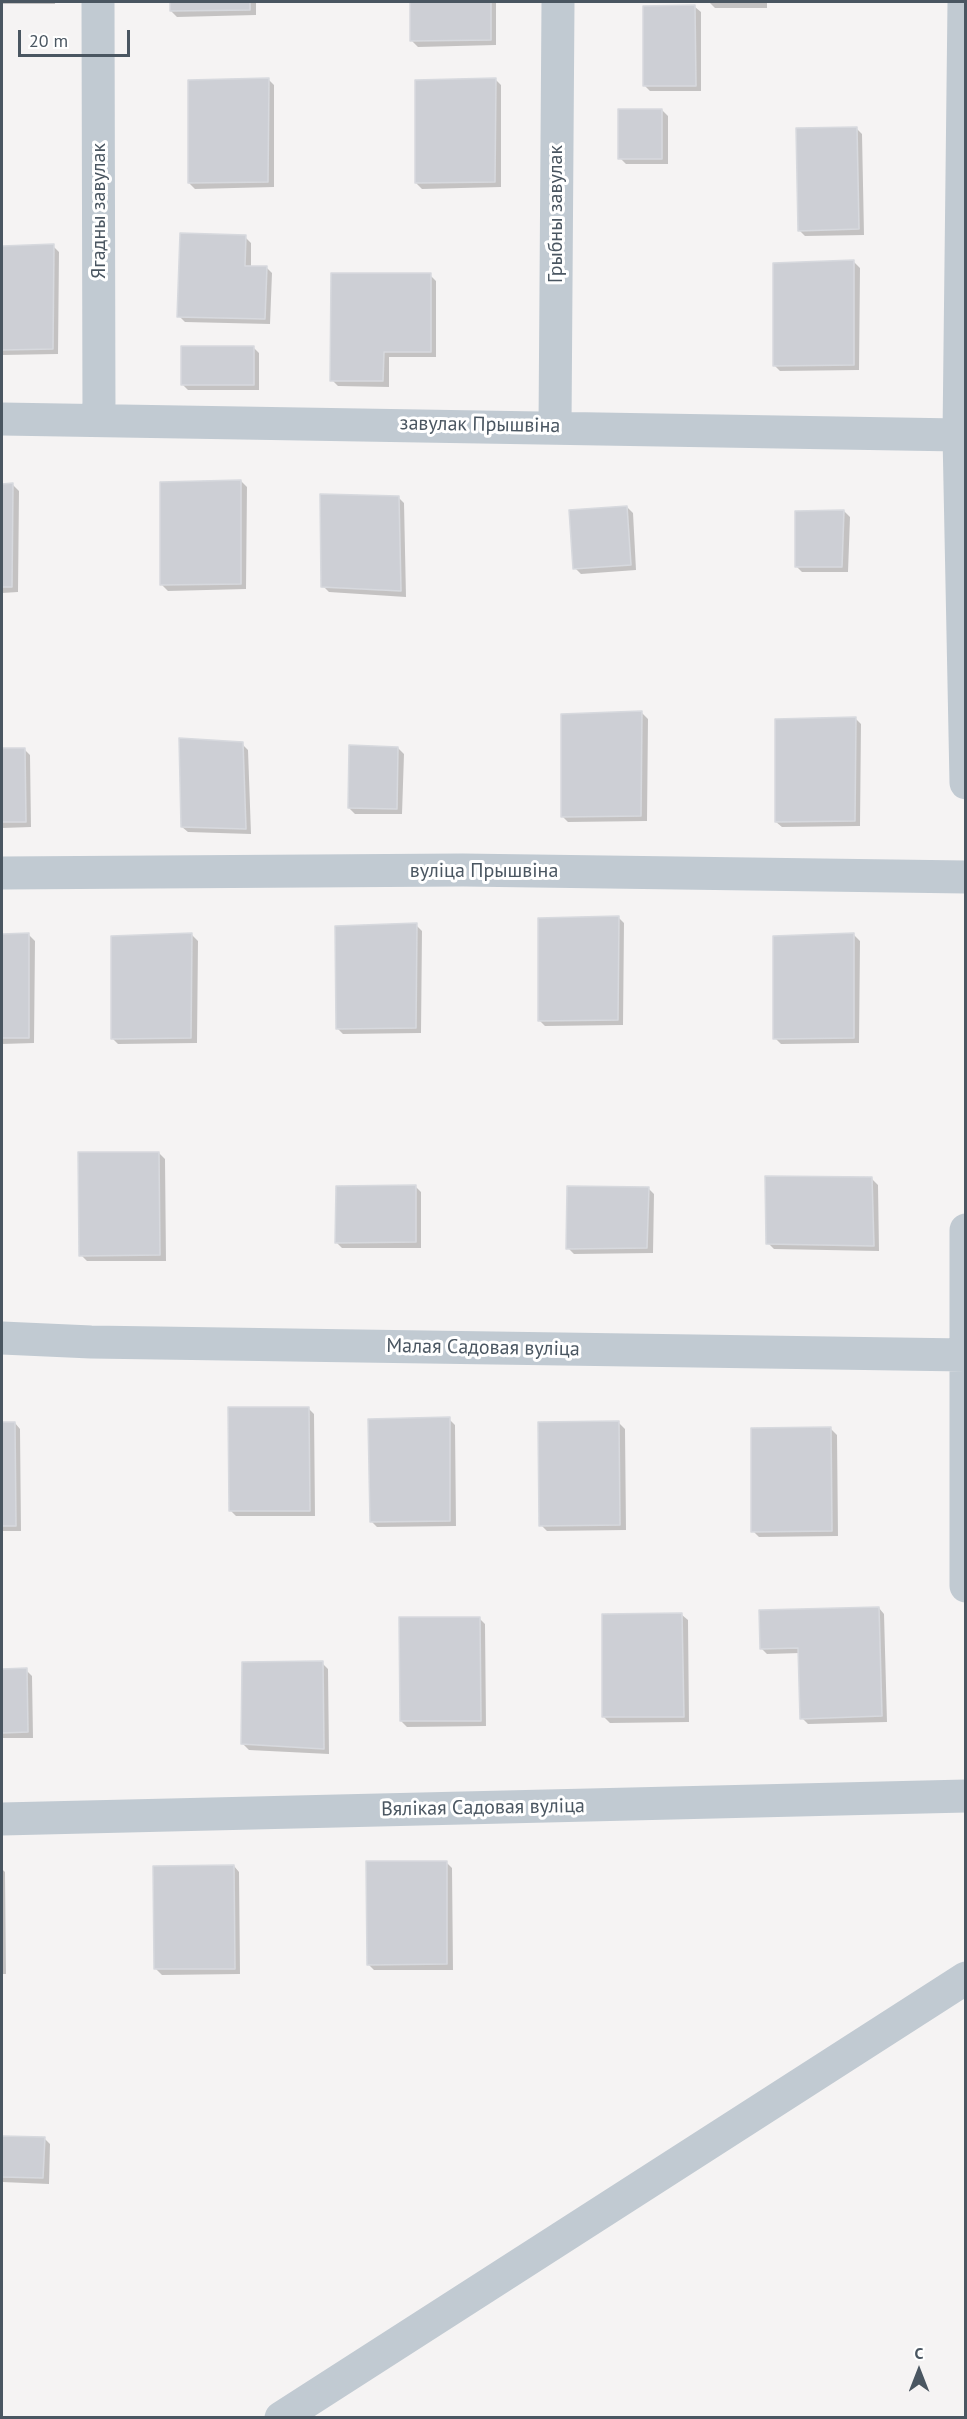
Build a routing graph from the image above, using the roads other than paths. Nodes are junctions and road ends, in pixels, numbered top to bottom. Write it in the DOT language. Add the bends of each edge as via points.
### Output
graph roads {
  1 [pos="98,2"];
  2 [pos="558,2"];
  3 [pos="964,2"];
  4 [pos="2,419"];
  5 [pos="99,420"];
  6 [pos="555,426"];
  7 [pos="959,435"];
  8 [pos="966,783"];
  9 [pos="2,873"];
  10 [pos="966,877"];
  11 [pos="966,1230"];
  12 [pos="2,1338"];
  13 [pos="965,1355"];
  14 [pos="966,1586"];
  15 [pos="966,1796"];
  16 [pos="2,1819"];
  17 [pos="966,1978"];
  18 [pos="281,2418"];
  1 -- 5 [label="street, Ягадны завулак"];
  2 -- 6 [label="street, Грыбны завулак"];
  3 -- 7 [label="street"];
  4 -- 5 [label="street, завулак Прышвіна"];
  5 -- 6 [label="street, завулак Прышвіна"];
  6 -- 7 [label="street, завулак Прышвіна"];
  7 -- 8 [label="street"];
  9 -- 10 [label="street, вуліца Прышвіна" via="464,870"];
  11 -- 13 [label="street"];
  12 -- 13 [label="street, Малая Садовая вуліца"];
  13 -- 14 [label="street"];
  15 -- 16 [label="street, Вялікая Садовая вуліца"];
  17 -- 18 [label="street"];
}
